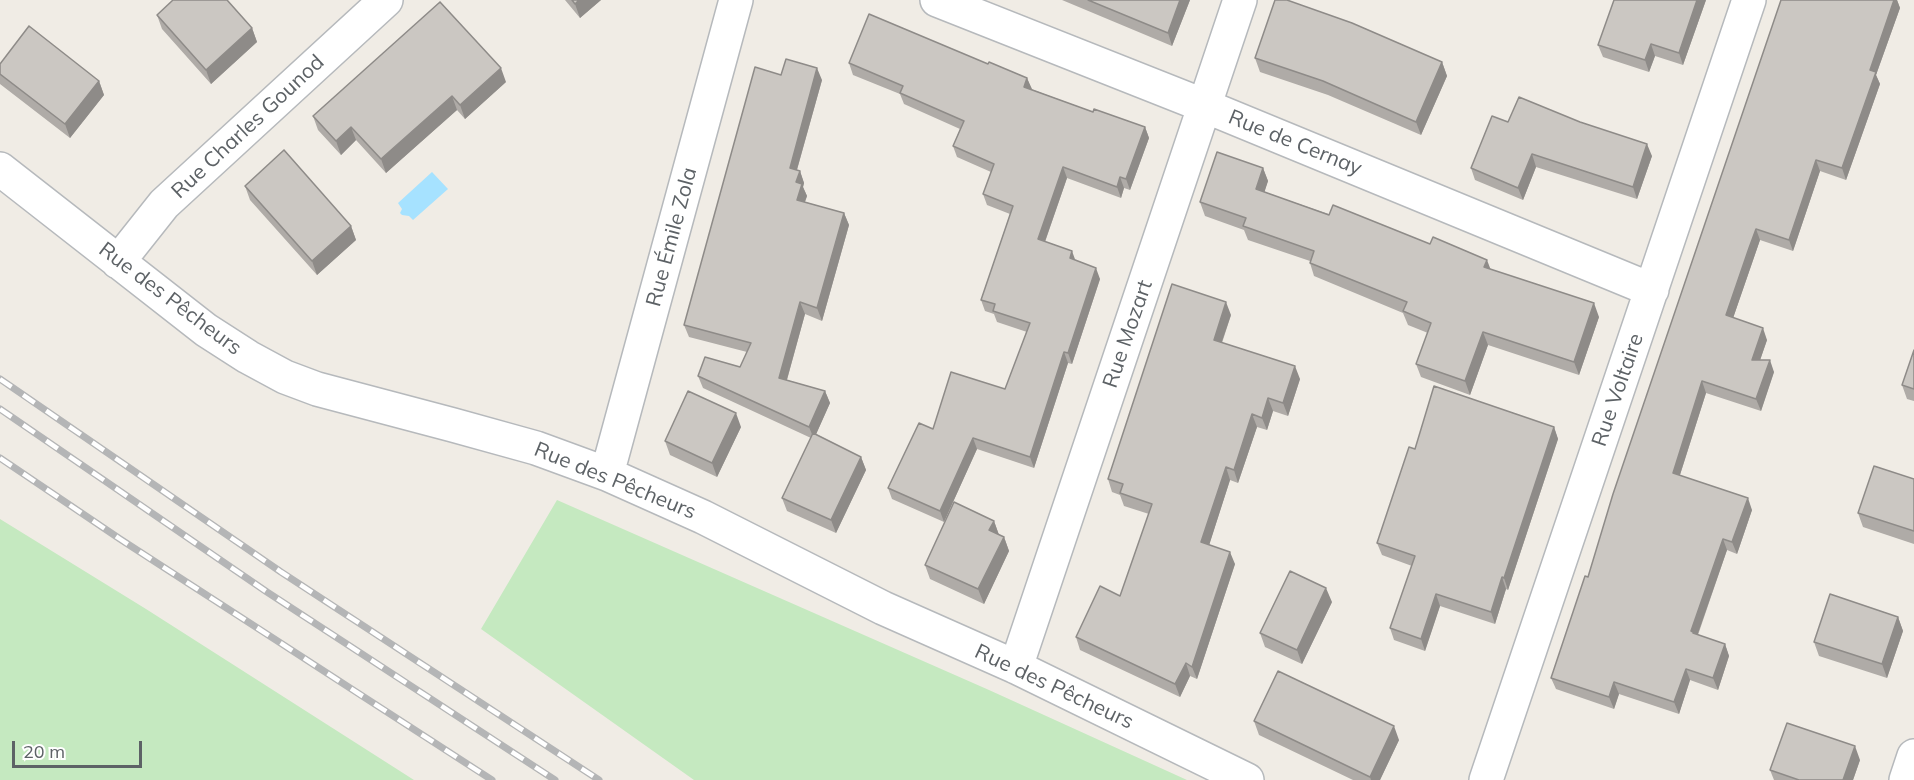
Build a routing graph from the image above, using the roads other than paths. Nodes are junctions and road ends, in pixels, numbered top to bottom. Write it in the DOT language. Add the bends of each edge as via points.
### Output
graph roads {
  1 [pos="386,0"];
  2 [pos="736,0"];
  3 [pos="937,0"];
  4 [pos="1240,0"];
  5 [pos="1749,0"];
  6 [pos="1204,106"];
  7 [pos="0,169"];
  8 [pos="118,262"];
  9 [pos="1652,290"];
  10 [pos="607,474"];
  11 [pos="1016,667"];
  12 [pos="1914,756"];
  13 [pos="1247,780"];
  14 [pos="1486,780"];
  15 [pos="1906,780"];
  1 -- 8 [label="street, Rue Charles Gounod" via="164,204"];
  2 -- 10 [label="street, Rue Émile Zola"];
  3 -- 6 [label="street, Rue de Cernay"];
  4 -- 6 [label="street, Rue Mozart"];
  5 -- 9 [label="street, Rue Voltaire"];
  6 -- 9 [label="street, Rue de Cernay"];
  6 -- 11 [label="street, Rue Mozart"];
  7 -- 8 [label="street, Rue des Pêcheurs"];
  8 -- 10 [label="street, Rue des Pêcheurs" via="206,330 285,377 537,448"];
  9 -- 14 [label="street, Rue Voltaire"];
  10 -- 11 [label="street, Rue des Pêcheurs" via="703,517 883,608"];
  11 -- 13 [label="street, Rue des Pêcheurs"];
  12 -- 15 [label="street"];
}
